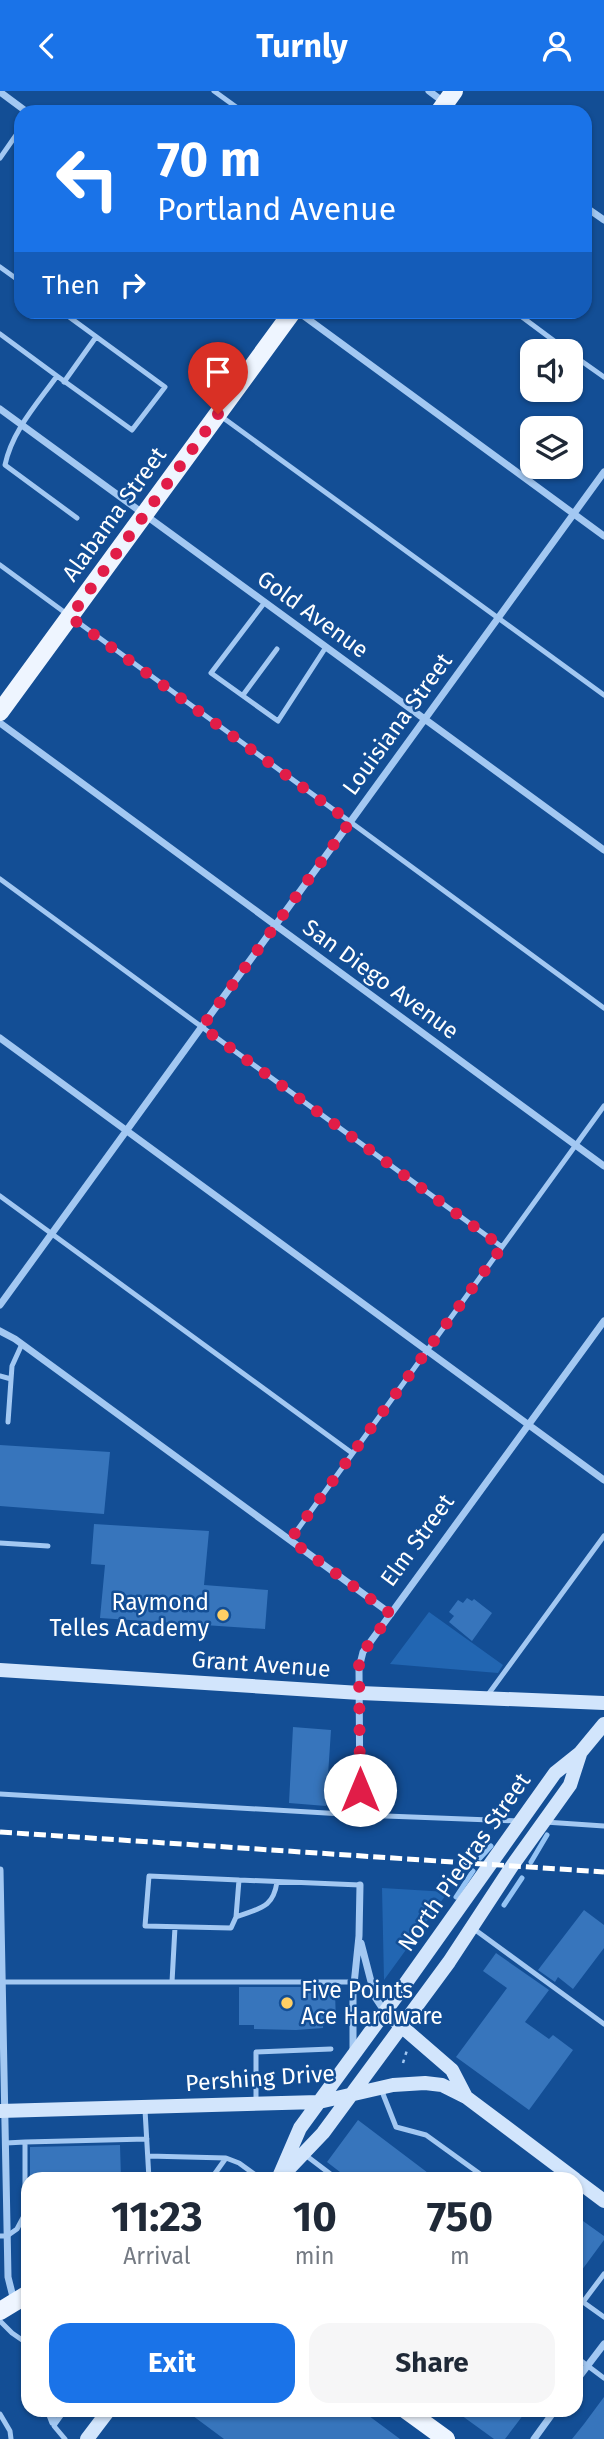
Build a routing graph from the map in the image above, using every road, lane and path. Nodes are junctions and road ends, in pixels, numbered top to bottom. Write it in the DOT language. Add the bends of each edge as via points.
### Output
graph roads {
  1 [pos="214,91"];
  2 [pos="429,91"];
  3 [pos="2,94"];
  4 [pos="17,105"];
  5 [pos="233,105"];
  6 [pos="449,105"];
  7 [pos="14,138"];
  8 [pos="0,157"];
  9 [pos="72,319"];
  10 [pos="289,319"];
  11 [pos="306,319"];
  12 [pos="525,319"];
  13 [pos="0,334"];
  14 [pos="96,337"];
  15 [pos="552,339"];
  16 [pos="583,362"];
  17 [pos="57,376"];
  18 [pos="604,377"];
  19 [pos="64,382"];
  20 [pos="0,409"];
  21 [pos="218,414"];
  22 [pos="22,425"];
  23 [pos="604,472"];
  24 [pos="144,514"];
  25 [pos="573,514"];
  26 [pos="77,518"];
  27 [pos="604,536"];
  28 [pos="0,565"];
  29 [pos="265,603"];
  30 [pos="70,617"];
  31 [pos="498,618"];
  32 [pos="326,647"];
  33 [pos="277,649"];
  34 [pos="243,695"];
  35 [pos="604,695"];
  36 [pos="0,712"];
  37 [pos="425,719"];
  38 [pos="0,723"];
  39 [pos="350,822"];
  40 [pos="604,851"];
  41 [pos="0,879"];
  42 [pos="275,925"];
  43 [pos="604,1008"];
  44 [pos="202,1027"];
  45 [pos="0,1038"];
  46 [pos="604,1106"];
  47 [pos="126,1131"];
  48 [pos="576,1145"];
  49 [pos="604,1166"];
  50 [pos="0,1196"];
  51 [pos="52,1234"];
  52 [pos="502,1247"];
  53 [pos="0,1305"];
  54 [pos="604,1321"];
  55 [pos="0,1331"];
  56 [pos="22,1344"];
  57 [pos="427,1350"];
  58 [pos="0,1376"];
  59 [pos="11,1379"];
  60 [pos="8,1422"];
  61 [pos="529,1425"];
  62 [pos="352,1453"];
  63 [pos="604,1480"];
  64 [pos="604,1536"];
  65 [pos="290,1540"];
  66 [pos="0,1543"];
  67 [pos="48,1546"];
  68 [pos="391,1614"];
  69 [pos="0,1670"];
  70 [pos="360,1693"];
  71 [pos="486,1698"];
  72 [pos="604,1703"];
  73 [pos="604,1724"];
  74 [pos="580,1753"];
  75 [pos="0,1794"];
  76 [pos="360,1815"];
  77 [pos="520,1821"];
  78 [pos="542,1822"];
  79 [pos="604,1826"];
  80 [pos="0,1870"];
  81 [pos="239,1880"];
  82 [pos="277,1882"];
  83 [pos="360,1885"];
  84 [pos="236,1917"];
  85 [pos="175,1927"];
  86 [pos="472,1927"];
  87 [pos="359,1936"];
  88 [pos="1,1982"];
  89 [pos="172,1982"];
  90 [pos="354,1982"];
  91 [pos="385,2012"];
  92 [pos="604,2024"];
  93 [pos="401,2028"];
  94 [pos="410,2044"];
  95 [pos="331,2049"];
  96 [pos="353,2054"];
  97 [pos="403,2063"];
  98 [pos="381,2088"];
  99 [pos="352,2094"];
  100 [pos="466,2097"];
  101 [pos="319,2102"];
  102 [pos="256,2103"];
  103 [pos="145,2106"];
  104 [pos="3,2111"];
  105 [pos="146,2139"];
  106 [pos="25,2142"];
  107 [pos="6,2143"];
  108 [pos="304,2154"];
  109 [pos="148,2156"];
  110 [pos="226,2158"];
  111 [pos="25,2172"];
  112 [pos="149,2172"];
  113 [pos="216,2172"];
  114 [pos="251,2172"];
  115 [pos="282,2172"];
  116 [pos="286,2172"];
  117 [pos="328,2172"];
  118 [pos="476,2172"];
  119 [pos="556,2172"];
  120 [pos="583,2185"];
  121 [pos="604,2201"];
  122 [pos="21,2222"];
  123 [pos="3,2236"];
  124 [pos="604,2274"];
  125 [pos="14,2302"];
  126 [pos="604,2317"];
  127 [pos="0,2322"];
  128 [pos="21,2339"];
  129 [pos="604,2344"];
  130 [pos="583,2363"];
  131 [pos="587,2366"];
  132 [pos="583,2371"];
  133 [pos="604,2378"];
  134 [pos="0,2414"];
  135 [pos="50,2417"];
  136 [pos="54,2417"];
  137 [pos="60,2417"];
  138 [pos="104,2417"];
  139 [pos="419,2417"];
  140 [pos="550,2417"];
  141 [pos="54,2426"];
  142 [pos="11,2439"];
  143 [pos="65,2439"];
  144 [pos="87,2439"];
  145 [pos="446,2439"];
  146 [pos="534,2439"];
  1 -- 5 [label="lane"];
  2 -- 6 [label="street"];
  3 -- 4 [label="street"];
  7 -- 8 [label="lane"];
  9 -- 14 [label="lane"];
  10 -- 21 [label="main road, Alabama Street"];
  11 -- 25 [label="street"];
  12 -- 15 [label="lane"];
  13 -- 17 [label="lane"];
  14 -- 19 [label="lane"];
  14 -- 19 [label="lane" via="165,387 132,430"];
  16 -- 18 [label="lane"];
  17 -- 19 [label="lane"];
  17 -- 22 [label="lane"];
  20 -- 22 [label="street, Gold Avenue"];
  21 -- 24 [label="main road, Alabama Street"];
  21 -- 31 [label="lane"];
  22 -- 24 [label="street, Gold Avenue"];
  22 -- 26 [label="lane" via="9,445 5,465"];
  23 -- 25 [label="street, Louisiana Street"];
  24 -- 29 [label="street, Gold Avenue"];
  24 -- 30 [label="main road, Alabama Street"];
  25 -- 27 [label="street"];
  25 -- 31 [label="street, Louisiana Street"];
  28 -- 30 [label="lane"];
  29 -- 32 [label="street, Gold Avenue"];
  29 -- 34 [label="lane" via="211,673"];
  30 -- 36 [label="main road, Alabama Street"];
  30 -- 39 [label="lane"];
  31 -- 35 [label="lane"];
  31 -- 37 [label="street, Louisiana Street"];
  32 -- 34 [label="lane" via="278,721"];
  32 -- 37 [label="street, Gold Avenue"];
  33 -- 34 [label="lane"];
  37 -- 39 [label="street, Louisiana Street"];
  37 -- 40 [label="street, Gold Avenue"];
  38 -- 42 [label="street, San Diego Avenue"];
  39 -- 42 [label="street, Louisiana Street"];
  39 -- 43 [label="lane"];
  41 -- 44 [label="lane"];
  42 -- 44 [label="street, Louisiana Street"];
  42 -- 48 [label="street, San Diego Avenue"];
  44 -- 47 [label="street, Louisiana Street"];
  44 -- 52 [label="lane"];
  45 -- 47 [label="street"];
  46 -- 48 [label="lane"];
  47 -- 51 [label="street, Louisiana Street"];
  47 -- 57 [label="street"];
  48 -- 49 [label="street, San Diego Avenue"];
  48 -- 52 [label="lane"];
  50 -- 51 [label="lane"];
  51 -- 53 [label="street, Louisiana Street"];
  51 -- 62 [label="lane"];
  52 -- 57 [label="lane"];
  54 -- 61 [label="street, Elm Street"];
  55 -- 56 [label="street"];
  56 -- 59 [label="lane"];
  56 -- 65 [label="street"];
  57 -- 61 [label="street"];
  57 -- 62 [label="lane"];
  58 -- 59 [label="lane"];
  59 -- 60 [label="lane"];
  61 -- 63 [label="street"];
  61 -- 68 [label="street, Elm Street"];
  62 -- 65 [label="lane"];
  64 -- 71 [label="lane"];
  65 -- 68 [label="street"];
  66 -- 67 [label="lane"];
  68 -- 70 [label="street, Elm Street" via="359,1661"];
  69 -- 70 [label="main road, Grant Avenue"];
  70 -- 71 [label="main road, Grant Avenue"];
  70 -- 76 [label="street, Elm Street"];
  71 -- 72 [label="main road, Grant Avenue"];
  73 -- 74 [label="main road, North Piedras Street"];
  74 -- 77 [label="main road, North Piedras Street" via="555,1773"];
  74 -- 78 [label="main road, North Piedras Street" via="570,1785"];
  75 -- 76 [label="lane"];
  76 -- 77 [label="lane"];
  77 -- 91 [label="main road, North Piedras Street"];
  78 -- 79 [label="lane"];
  78 -- 86 [label="main road, North Piedras Street"];
  80 -- 88 [label="street"];
  81 -- 82 [label="lane"];
  81 -- 84 [label="lane"];
  81 -- 85 [label="lane" via="149,1875 145,1926"];
  82 -- 83 [label="lane"];
  82 -- 84 [label="lane" via="275,1897 268,1904"];
  83 -- 87 [label="street"];
  84 -- 85 [label="lane" via="231,1928"];
  85 -- 89 [label="lane"];
  86 -- 92 [label="lane"];
  86 -- 93 [label="main road, North Piedras Street"];
  87 -- 90 [label="street"];
  87 -- 91 [label="street" via="375,1997"];
  88 -- 89 [label="lane"];
  88 -- 104 [label="street"];
  89 -- 90 [label="lane"];
  90 -- 96 [label="street"];
  91 -- 93 [label="main road"];
  91 -- 96 [label="main road, North Piedras Street"];
  93 -- 99 [label="main road, North Piedras Street"];
  93 -- 100 [label="main road" via="453,2070"];
  94 -- 97 [label="path"];
  95 -- 102 [label="lane" via="256,2052"];
  96 -- 101 [label="main road, North Piedras Street"];
  98 -- 99 [label="main road, Pershing Drive"];
  98 -- 100 [label="main road, Pershing Drive" via="425,2083 442,2085"];
  98 -- 118 [label="lane" via="396,2127 426,2135"];
  99 -- 101 [label="main road, Pershing Drive"];
  99 -- 108 [label="main road, North Piedras Street"];
  100 -- 119 [label="main road, Pershing Drive"];
  101 -- 102 [label="main road, Pershing Drive"];
  101 -- 115 [label="main road, North Piedras Street" via="300,2128"];
  102 -- 103 [label="main road, Pershing Drive"];
  103 -- 104 [label="main road, Pershing Drive"];
  103 -- 105 [label="lane"];
  104 -- 107 [label="street"];
  105 -- 106 [label="lane"];
  105 -- 109 [label="lane"];
  106 -- 107 [label="lane"];
  106 -- 111 [label="lane"];
  107 -- 123 [label="street"];
  108 -- 116 [label="main road, North Piedras Street"];
  108 -- 117 [label="lane"];
  109 -- 110 [label="lane"];
  109 -- 112 [label="lane"];
  110 -- 113 [label="lane"];
  110 -- 114 [label="lane"];
  120 -- 121 [label="main road, Pershing Drive"];
  122 -- 123 [label="lane"];
  123 -- 125 [label="street"];
  124 -- 126 [label="lane" via="583,2302"];
  127 -- 128 [label="lane"];
  129 -- 131 [label="street"];
  130 -- 131 [label="lane"];
  131 -- 132 [label="street"];
  131 -- 133 [label="lane"];
  134 -- 142 [label="lane"];
  135 -- 141 [label="lane"];
  136 -- 141 [label="lane"];
  137 -- 141 [label="lane"];
  138 -- 144 [label="main road"];
  139 -- 145 [label="main road"];
  140 -- 146 [label="street"];
  141 -- 143 [label="lane"];
}
